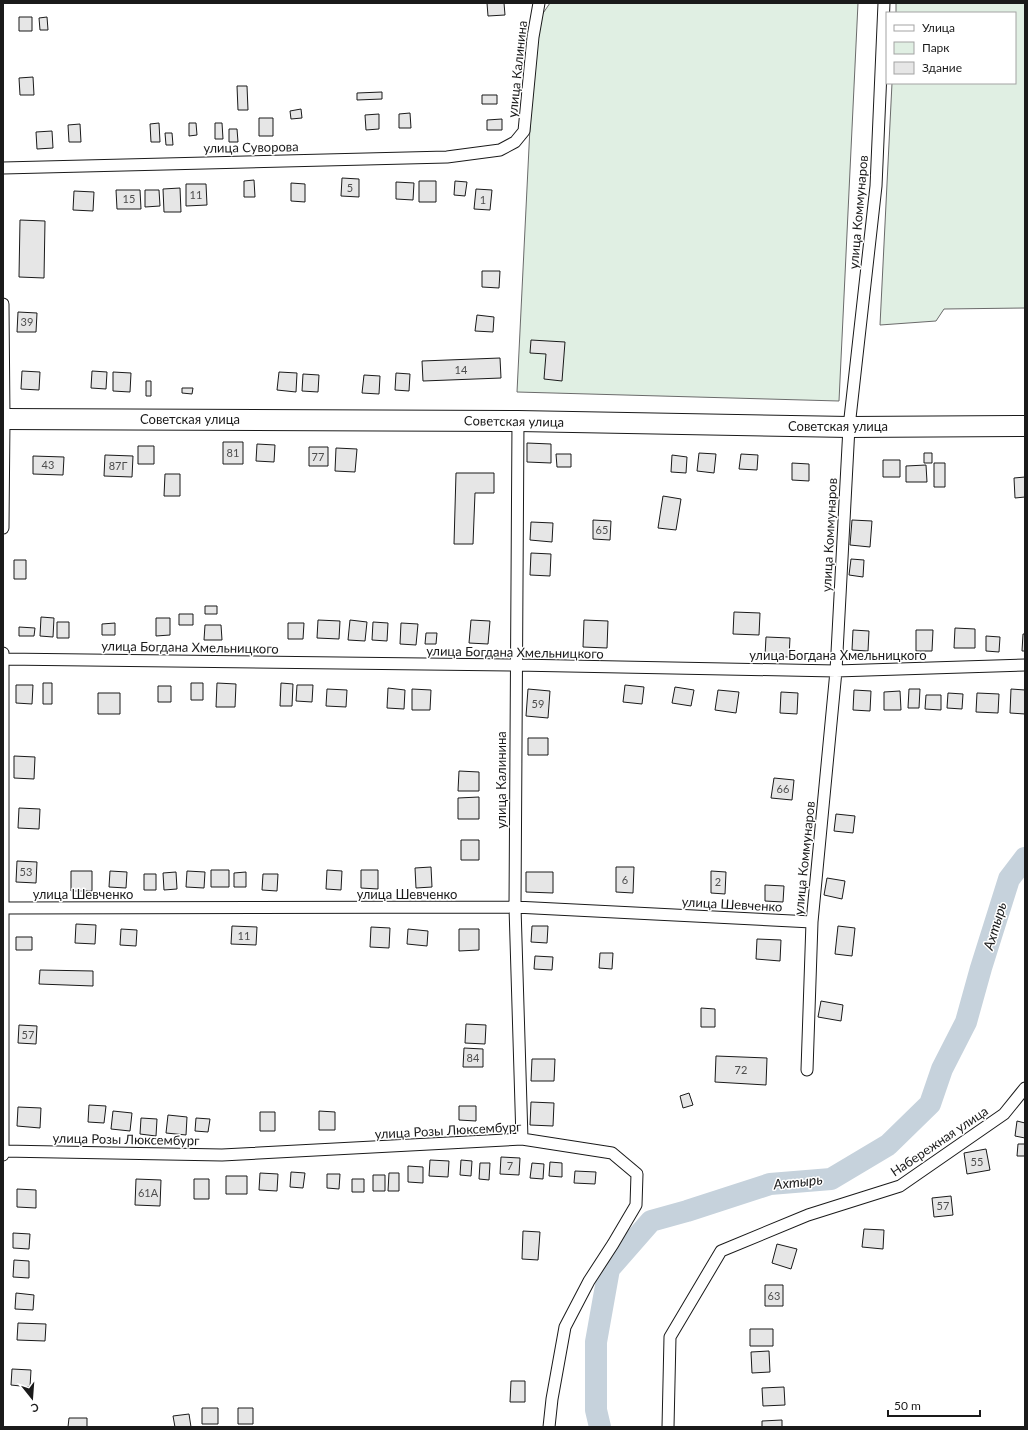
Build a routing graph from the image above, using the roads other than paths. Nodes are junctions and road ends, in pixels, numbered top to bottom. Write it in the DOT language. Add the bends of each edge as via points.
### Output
graph roads {
  1 [pos="539,3"];
  2 [pos="884,3"];
  3 [pos="500,150"];
  4 [pos="3,168"];
  5 [pos="3,304"];
  6 [pos="4,419"];
  7 [pos="518,421"];
  8 [pos="849,426"];
  9 [pos="1025,426"];
  10 [pos="3,528"];
  11 [pos="3,652"];
  12 [pos="3,659"];
  13 [pos="516,665"];
  14 [pos="1025,665"];
  15 [pos="836,672"];
  16 [pos="515,907"];
  17 [pos="3,908"];
  18 [pos="812,922"];
  19 [pos="807,1070"];
  20 [pos="1025,1088"];
  21 [pos="522,1139"];
  22 [pos="3,1151"];
  23 [pos="3,1155"];
  24 [pos="549,1427"];
  25 [pos="668,1427"];
  1 -- 3 [label="street, улица Калинина" via="533,37 524,131 516,142"];
  2 -- 8 [label="street, улица Коммунаров" via="876,186"];
  3 -- 4 [label="street, улица Суворова" via="447,157"];
  5 -- 6 [label="street"];
  6 -- 7 [label="highway, Советская улица"];
  6 -- 10 [label="street"];
  7 -- 8 [label="highway, Советская улица"];
  7 -- 13 [label="street, улица Калинина"];
  8 -- 9 [label="highway, Советская улица"];
  8 -- 15 [label="street, улица Коммунаров"];
  11 -- 12 [label="street"];
  12 -- 13 [label="street, улица Богдана Хмельницкого"];
  12 -- 17 [label="street"];
  13 -- 15 [label="street, улица Богдана Хмельницкого"];
  13 -- 16 [label="street, улица Калинина"];
  14 -- 15 [label="street, улица Богдана Хмельницкого"];
  15 -- 18 [label="street, улица Коммунаров"];
  16 -- 17 [label="street, улица Шевченко"];
  16 -- 18 [label="street, улица Шевченко"];
  16 -- 21 [label="street, улица Калинина"];
  17 -- 22 [label="street"];
  18 -- 19 [label="street, улица Коммунаров"];
  20 -- 25 [label="street, Набережная улица" via="1004,1114 900,1186 808,1215 721,1251 670,1337"];
  21 -- 22 [label="street, улица Розы Люксембург" via="222,1155"];
  21 -- 24 [label="street, улица Розы Люксембург" via="612,1153 637,1174 636,1205 589,1281 565,1327"];
  22 -- 23 [label="street"];
}
